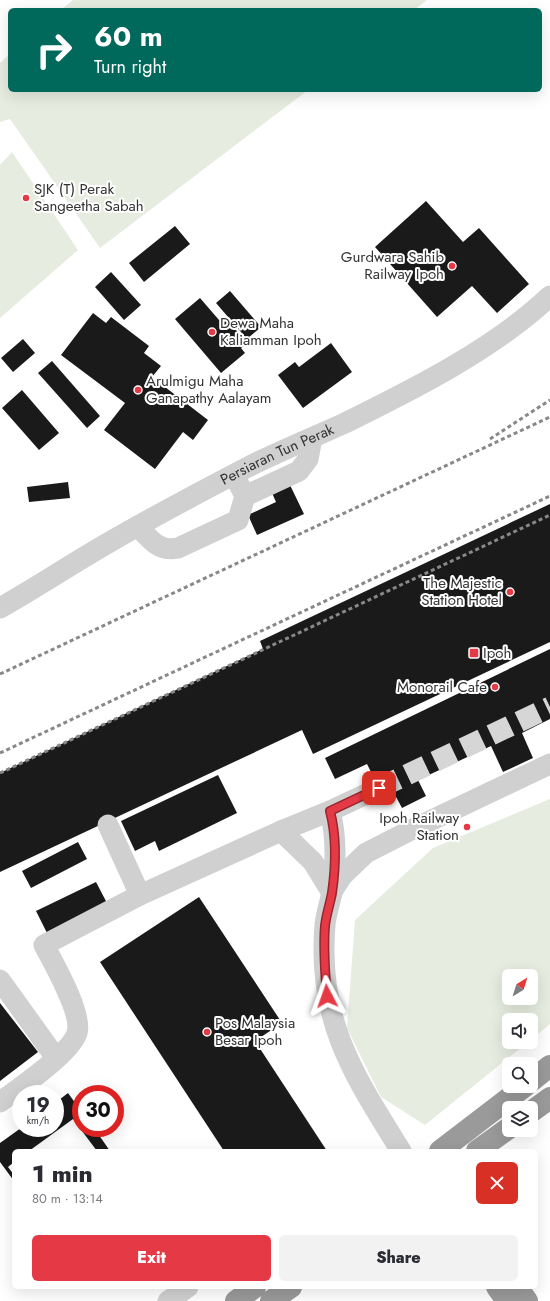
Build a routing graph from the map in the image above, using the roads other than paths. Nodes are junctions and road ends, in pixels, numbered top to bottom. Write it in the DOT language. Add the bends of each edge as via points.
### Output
graph roads {
  1 [pos="550,296"];
  2 [pos="312,438"];
  3 [pos="234,475"];
  4 [pos="244,496"];
  5 [pos="138,526"];
  6 [pos="0,608"];
  7 [pos="550,764"];
  8 [pos="379,788"];
  9 [pos="330,811"];
  10 [pos="108,825"];
  11 [pos="281,831"];
  12 [pos="332,893"];
  13 [pos="140,894"];
  14 [pos="0,980"];
  15 [pos="56,1058"];
  16 [pos="550,1066"];
  17 [pos="538,1075"];
  18 [pos="516,1093"];
  19 [pos="550,1098"];
  20 [pos="0,1102"];
  21 [pos="538,1107"];
  22 [pos="502,1133"];
  23 [pos="400,1149"];
  24 [pos="443,1149"];
  25 [pos="481,1149"];
  26 [pos="185,1289"];
  27 [pos="252,1289"];
  28 [pos="288,1289"];
  29 [pos="498,1289"];
  30 [pos="518,1289"];
  31 [pos="168,1301"];
  32 [pos="236,1301"];
  33 [pos="272,1301"];
  34 [pos="507,1301"];
  35 [pos="527,1301"];
  1 -- 2 [label="street, Persiaran Tun Perak" via="502,336 464,359 402,394"];
  2 -- 3 [label="street, Persiaran Tun Perak"];
  2 -- 4 [label="street" via="308,459 299,471"];
  3 -- 4 [label="street"];
  3 -- 5 [label="street, Persiaran Tun Perak"];
  4 -- 5 [label="street" via="238,520 178,548 163,548 153,542"];
  5 -- 6 [label="street, Persiaran Tun Perak"];
  7 -- 12 [label="street" via="413,828 366,853 342,876"];
  8 -- 9 [label="street"];
  9 -- 11 [label="street"];
  9 -- 12 [label="street" via="335,831"];
  10 -- 13 [label="street"];
  11 -- 12 [label="street" via="313,862"];
  11 -- 13 [label="street"];
  12 -- 23 [label="street" via="325,924 324,965 334,1028 346,1059 365,1094"];
  13 -- 15 [label="street" via="44,945 62,978 77,1022 77,1032 72,1041"];
  14 -- 15 [label="street"];
  15 -- 20 [label="street"];
  16 -- 17 [label="highway"];
  18 -- 24 [label="highway"];
  19 -- 21 [label="highway"];
  22 -- 25 [label="highway"];
  26 -- 31 [label="street"];
  27 -- 32 [label="highway"];
  28 -- 33 [label="highway"];
  29 -- 34 [label="highway"];
  30 -- 35 [label="highway"];
}
